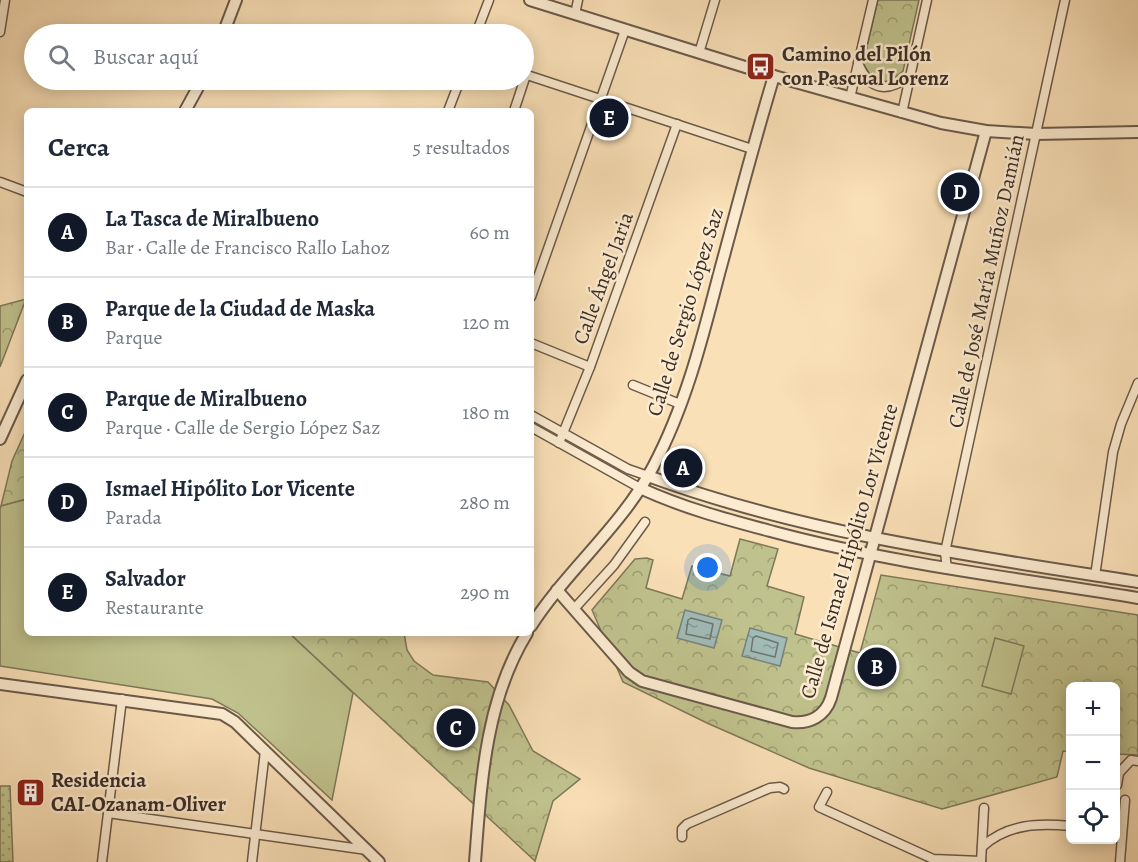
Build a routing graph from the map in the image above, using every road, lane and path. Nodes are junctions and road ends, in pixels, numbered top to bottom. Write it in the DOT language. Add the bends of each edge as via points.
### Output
graph roads {
  1 [pos="5,0"];
  2 [pos="236,0"];
  3 [pos="489,0"];
  4 [pos="530,0"];
  5 [pos="578,0"];
  6 [pos="715,0"];
  7 [pos="873,0"];
  8 [pos="927,0"];
  9 [pos="1065,0"];
  10 [pos="575,14"];
  11 [pos="227,24"];
  12 [pos="480,24"];
  13 [pos="625,30"];
  14 [pos="0,32"];
  15 [pos="699,53"];
  16 [pos="858,63"];
  17 [pos="911,75"];
  18 [pos="774,76"];
  19 [pos="534,77"];
  20 [pos="197,90"];
  21 [pos="456,90"];
  22 [pos="520,90"];
  23 [pos="850,98"];
  24 [pos="600,100"];
  25 [pos="187,108"];
  26 [pos="449,108"];
  27 [pos="515,108"];
  28 [pos="902,113"];
  29 [pos="677,124"];
  30 [pos="986,131"];
  31 [pos="1138,132"];
  32 [pos="1036,134"];
  33 [pos="752,149"];
  34 [pos="0,182"];
  35 [pos="24,191"];
  36 [pos="534,288"];
  37 [pos="534,345"];
  38 [pos="590,367"];
  39 [pos="1138,383"];
  40 [pos="633,385"];
  41 [pos="24,387"];
  42 [pos="680,405"];
  43 [pos="534,417"];
  44 [pos="534,429"];
  45 [pos="564,434"];
  46 [pos="0,439"];
  47 [pos="559,443"];
  48 [pos="648,476"];
  49 [pos="640,488"];
  50 [pos="645,522"];
  51 [pos="874,539"];
  52 [pos="945,552"];
  53 [pos="870,555"];
  54 [pos="947,569"];
  55 [pos="1095,576"];
  56 [pos="1138,582"];
  57 [pos="557,590"];
  58 [pos="1138,598"];
  59 [pos="574,609"];
  60 [pos="534,622"];
  61 [pos="525,636"];
  62 [pos="0,684"];
  63 [pos="122,699"];
  64 [pos="265,751"];
  65 [pos="1138,761"];
  66 [pos="1120,772"];
  67 [pos="784,789"];
  68 [pos="827,792"];
  69 [pos="1125,800"];
  70 [pos="984,808"];
  71 [pos="108,813"];
  72 [pos="1120,824"];
  73 [pos="1066,826"];
  74 [pos="255,835"];
  75 [pos="682,837"];
  76 [pos="1119,844"];
  77 [pos="982,847"];
  78 [pos="367,850"];
  79 [pos="102,862"];
  80 [pos="252,862"];
  81 [pos="379,862"];
  82 [pos="475,862"];
  83 [pos="981,862"];
  84 [pos="1120,862"];
  1 -- 14 [label="street"];
  2 -- 11 [label="street"];
  3 -- 12 [label="street"];
  4 -- 10 [label="street"];
  5 -- 10 [label="street"];
  6 -- 15 [label="street"];
  7 -- 16 [label="street"];
  8 -- 17 [label="street"];
  9 -- 32 [label="street, Calle de José María Muñoz Damián"];
  10 -- 13 [label="street"];
  13 -- 15 [label="street"];
  13 -- 24 [label="street"];
  15 -- 18 [label="street"];
  16 -- 17 [label="street" via="865,78 877,86 890,87"];
  16 -- 23 [label="street"];
  17 -- 28 [label="street"];
  18 -- 23 [label="street"];
  18 -- 33 [label="street, Calle de Sergio López Saz"];
  19 -- 24 [label="street"];
  20 -- 25 [label="street"];
  21 -- 26 [label="street"];
  22 -- 27 [label="street"];
  23 -- 28 [label="street"];
  24 -- 29 [label="street"];
  24 -- 36 [label="street"];
  28 -- 30 [label="street"];
  29 -- 33 [label="street"];
  29 -- 38 [label="street, Calle Ángel Jaria"];
  30 -- 32 [label="street"];
  30 -- 51 [label="street, Calle de Ismael Hipólito Lor Vicente"];
  31 -- 32 [label="street"];
  32 -- 52 [label="street, Calle de José María Muñoz Damián"];
  33 -- 42 [label="street, Calle de Sergio López Saz" via="699,349"];
  34 -- 35 [label="street"];
  37 -- 38 [label="street"];
  38 -- 45 [label="street, Calle Ángel Jaria"];
  39 -- 55 [label="street" via="1113,452"];
  40 -- 42 [label="street"];
  41 -- 46 [label="street"];
  42 -- 48 [label="street, Calle de Sergio López Saz"];
  43 -- 45 [label="street"];
  44 -- 47 [label="street"];
  45 -- 47 [label="street, Calle Ángel Jaria"];
  45 -- 48 [label="street"];
  47 -- 49 [label="street"];
  48 -- 49 [label="street, Calle de Sergio López Saz"];
  48 -- 51 [label="street" via="753,510"];
  49 -- 53 [label="street" via="735,522"];
  49 -- 57 [label="street, Calle de Sergio López Saz" via="599,544"];
  50 -- 59 [label="street" via="614,565"];
  51 -- 52 [label="street"];
  51 -- 53 [label="street, Calle de Ismael Hipólito Lor Vicente"];
  52 -- 54 [label="street, Calle de José María Muñoz Damián"];
  52 -- 55 [label="street"];
  53 -- 54 [label="street"];
  53 -- 59 [label="street, Calle de Ismael Hipólito Lor Vicente" via="829,704 816,718 803,723 642,681 629,672"];
  54 -- 58 [label="street"];
  55 -- 56 [label="street"];
  57 -- 59 [label="street, Calle de Ismael Hipólito Lor Vicente"];
  57 -- 60 [label="street, Calle de Sergio López Saz"];
  61 -- 82 [label="street" via="495,708"];
  62 -- 63 [label="street"];
  63 -- 64 [label="street" via="222,714"];
  63 -- 71 [label="street"];
  64 -- 74 [label="street"];
  64 -- 78 [label="street"];
  65 -- 66 [label="street" via="1131,760"];
  67 -- 75 [label="street" via="770,788 687,824"];
  68 -- 83 [label="street" via="819,807 933,859"];
  69 -- 72 [label="street"];
  70 -- 77 [label="street"];
  71 -- 74 [label="street"];
  71 -- 79 [label="street"];
  73 -- 77 [label="street" via="1024,826 997,836"];
  74 -- 78 [label="street"];
  74 -- 80 [label="street"];
  76 -- 84 [label="street"];
  77 -- 83 [label="street"];
  78 -- 81 [label="street"];
}
